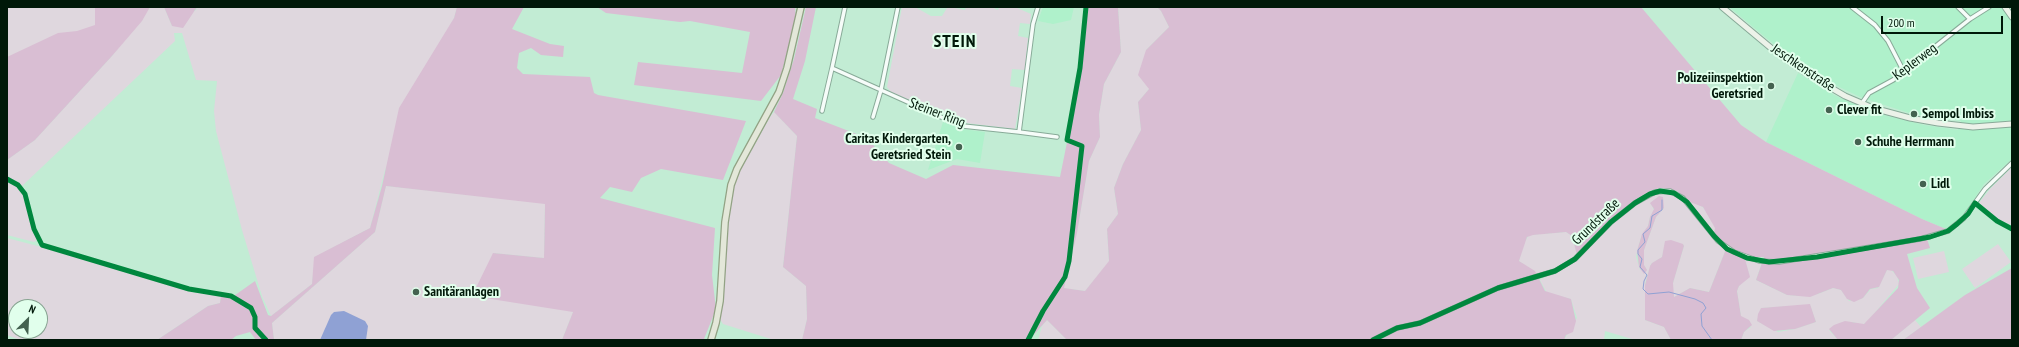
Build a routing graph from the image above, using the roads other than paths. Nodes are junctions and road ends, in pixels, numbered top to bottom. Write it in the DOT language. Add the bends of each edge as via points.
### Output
graph roads {
  1 [pos="801,7"];
  2 [pos="845,7"];
  3 [pos="898,7"];
  4 [pos="1038,7"];
  5 [pos="1722,7"];
  6 [pos="1852,7"];
  7 [pos="1958,7"];
  8 [pos="1989,7"];
  9 [pos="2005,7"];
  10 [pos="2012,17"];
  11 [pos="1970,19"];
  12 [pos="832,68"];
  13 [pos="1904,72"];
  14 [pos="882,90"];
  15 [pos="1862,103"];
  16 [pos="822,111"];
  17 [pos="873,117"];
  18 [pos="2012,124"];
  19 [pos="1019,132"];
  20 [pos="1058,137"];
  21 [pos="2012,163"];
  22 [pos="711,340"];
  23 [pos="1373,340"];
  1 -- 22 [label="main road" via="779,92 736,169 731,185 725,222 720,301"];
  2 -- 12 [label="street"];
  3 -- 14 [label="street"];
  4 -- 19 [label="street" via="1033,24"];
  5 -- 15 [label="street, Jeschkenstraße" via="1794,65 1831,88"];
  6 -- 13 [label="street" via="1875,25 1888,42"];
  7 -- 11 [label="street"];
  8 -- 11 [label="street, Keplerweg"];
  9 -- 10 [label="street"];
  11 -- 13 [label="street, Keplerweg"];
  12 -- 14 [label="street, Steiner Ring"];
  12 -- 16 [label="street"];
  13 -- 15 [label="street, Keplerweg" via="1869,93"];
  14 -- 17 [label="street"];
  14 -- 19 [label="street, Steiner Ring" via="963,126"];
  15 -- 18 [label="street, Jeschkenstraße" via="1886,112 1930,122 1973,127"];
  19 -- 20 [label="street, Steiner Ring"];
  21 -- 23 [label="street, Grundstraße" via="1990,183 1968,214 1948,230 1930,237 1817,257 1769,262 1747,258 1727,249 1683,198 1670,191 1655,192 1619,215 1575,259 1555,271 1498,288 1420,323 1397,328"];
}
